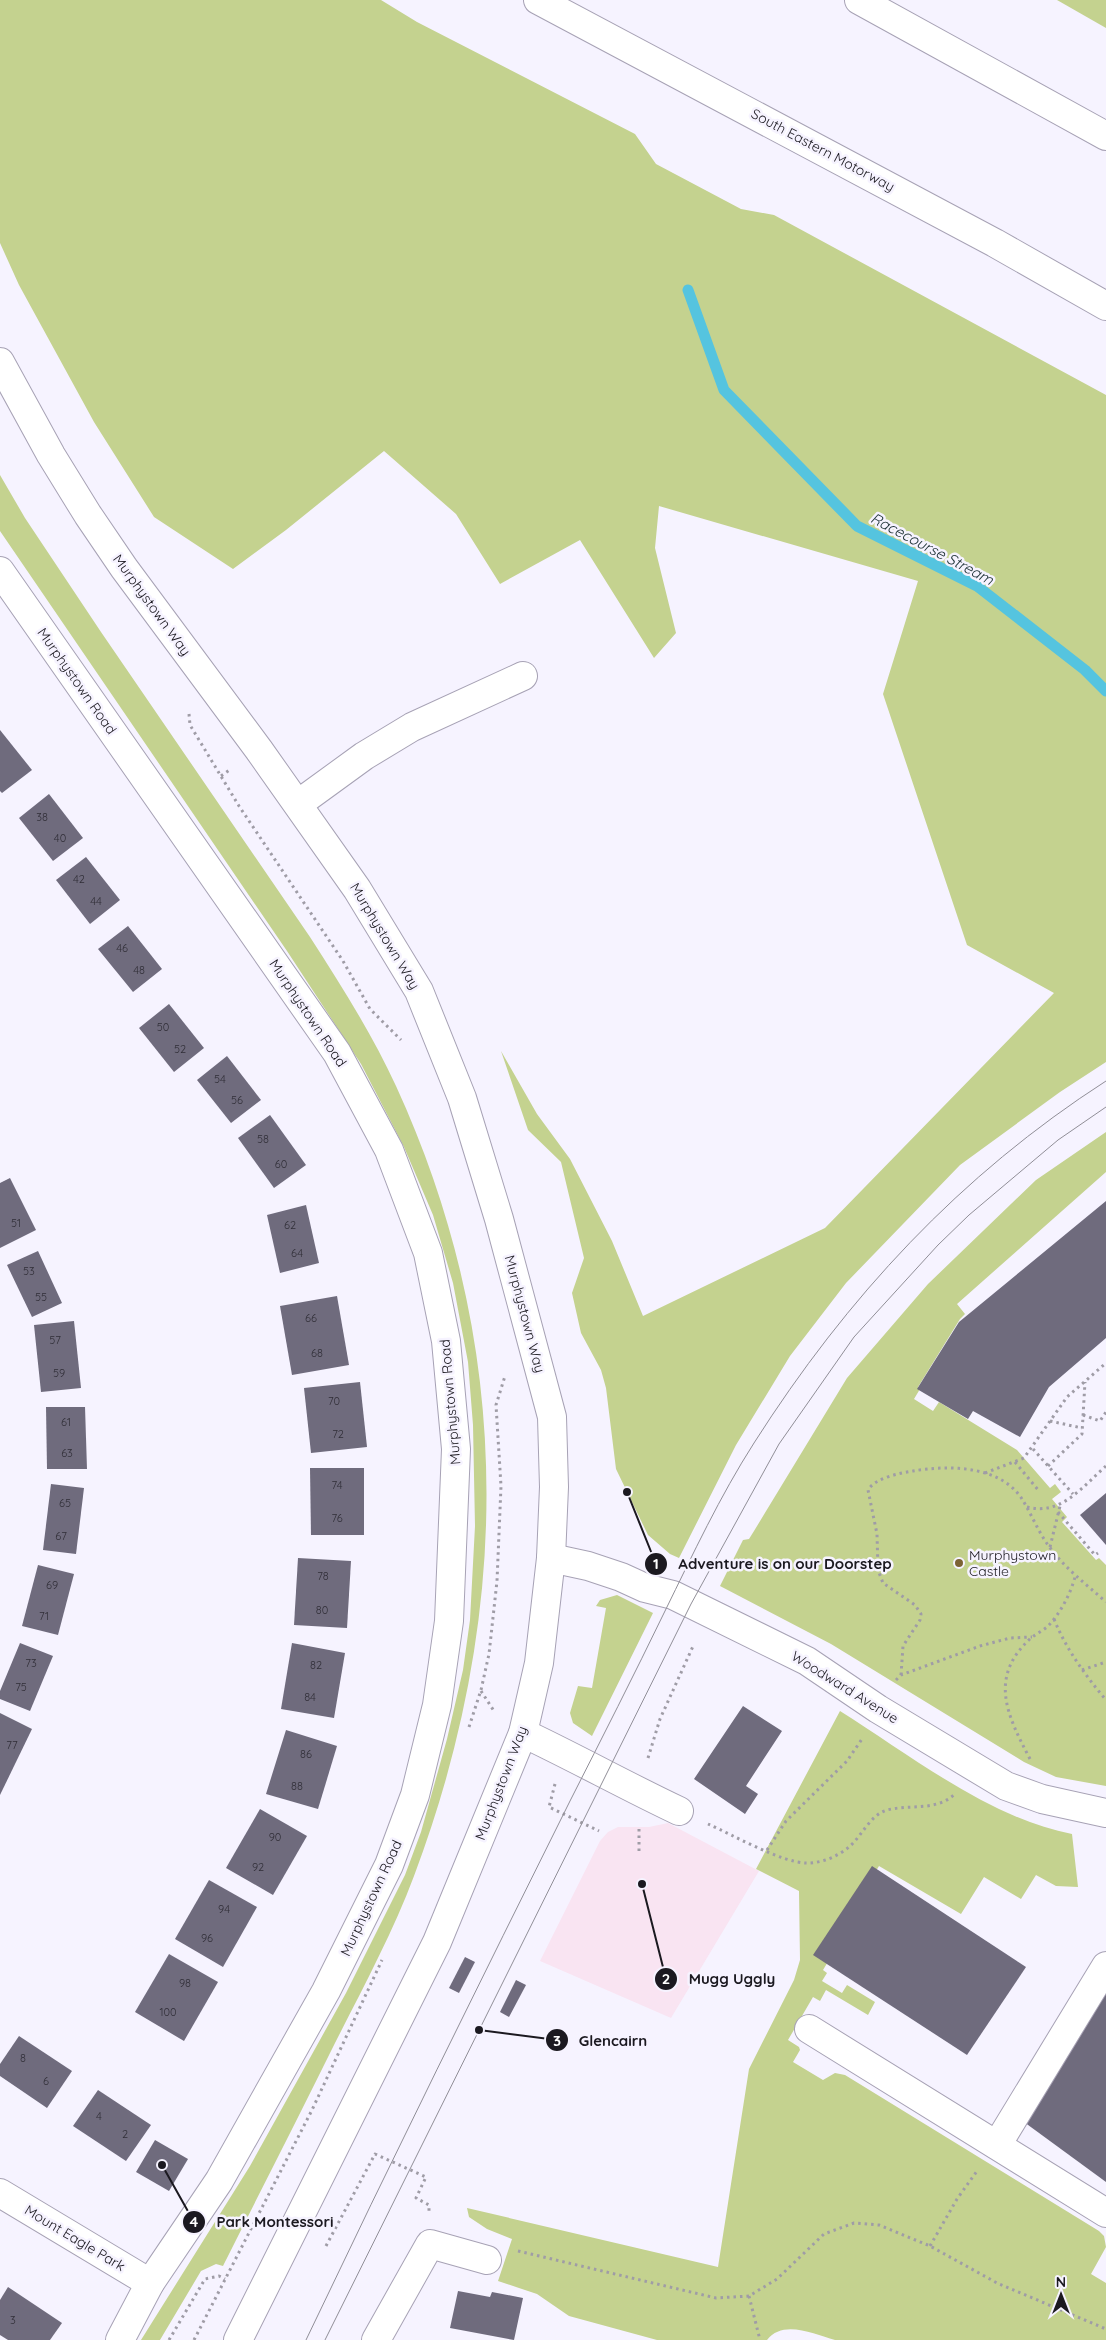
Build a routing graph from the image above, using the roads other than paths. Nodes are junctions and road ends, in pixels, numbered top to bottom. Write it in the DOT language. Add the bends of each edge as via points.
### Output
graph roads {
  1 [pos="538,0"];
  2 [pos="859,0"];
  3 [pos="1106,136"];
  4 [pos="1106,306"];
  5 [pos="0,362"];
  6 [pos="0,571"];
  7 [pos="523,676"];
  8 [pos="298,804"];
  9 [pos="551,1558"];
  10 [pos="523,1733"];
  11 [pos="679,1811"];
  12 [pos="1106,1813"];
  13 [pos="1106,1966"];
  14 [pos="809,2029"];
  15 [pos="997,2144"];
  16 [pos="0,2193"];
  17 [pos="1106,2213"];
  18 [pos="487,2260"];
  19 [pos="150,2283"];
  20 [pos="120,2340"];
  21 [pos="238,2340"];
  22 [pos="376,2340"];
  1 -- 4 [label="main road, South Eastern Motorway" via="926,206"];
  2 -- 3 [label="main road"];
  5 -- 8 [label="main road, Murphystown Way" via="51,455 124,568"];
  6 -- 19 [label="main road, Murphystown Road" via="337,1053 389,1150 428,1253 446,1341 456,1449 449,1622 436,1705 415,1795 389,1865 326,1991 219,2181"];
  7 -- 8 [label="main road" via="412,727 364,756"];
  8 -- 9 [label="main road, Murphystown Way" via="357,889 419,991 462,1098 499,1219 552,1417"];
  9 -- 10 [label="main road, Murphystown Way" via="539,1663"];
  9 -- 12 [label="main road, Woodward Avenue" via="588,1566 673,1595 807,1661 878,1710 1006,1786 1075,1808"];
  10 -- 11 [label="main road"];
  10 -- 21 [label="main road, Murphystown Way" via="437,1942"];
  13 -- 15 [label="main road"];
  14 -- 15 [label="main road"];
  15 -- 17 [label="main road"];
  16 -- 19 [label="main road, Mount Eagle Park"];
  18 -- 22 [label="main road" via="430,2244"];
  19 -- 20 [label="main road, Murphystown Road"];
}
